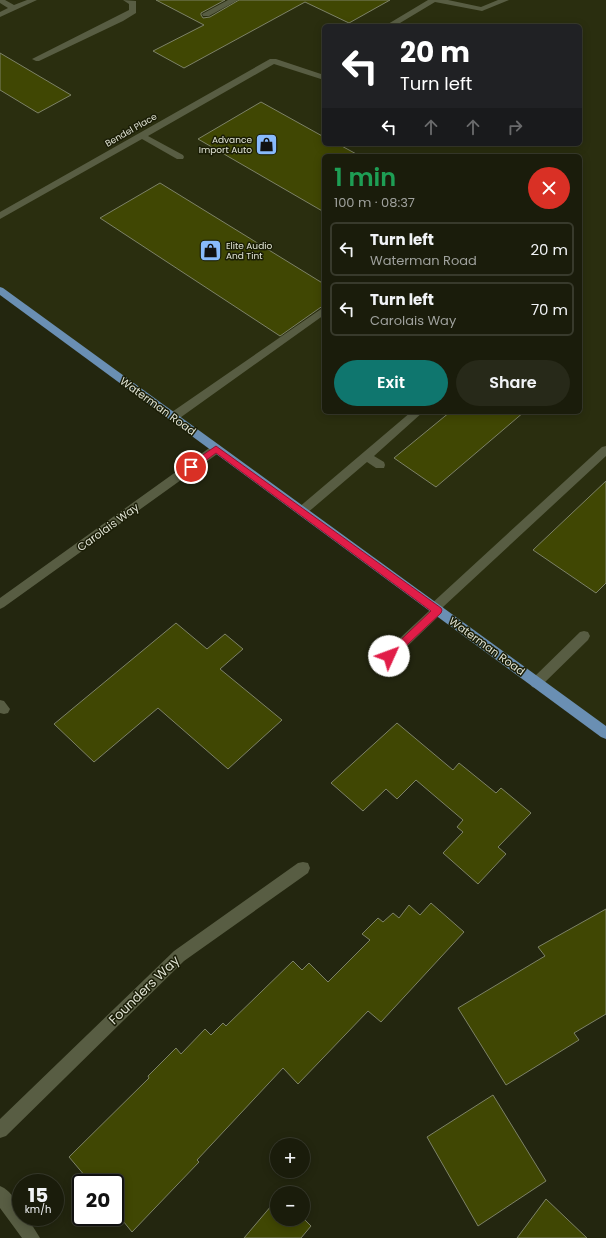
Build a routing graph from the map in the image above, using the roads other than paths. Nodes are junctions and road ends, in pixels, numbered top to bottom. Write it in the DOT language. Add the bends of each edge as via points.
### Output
graph roads {
  1 [pos="0,0"];
  2 [pos="33,0"];
  3 [pos="127,0"];
  4 [pos="234,0"];
  5 [pos="433,0"];
  6 [pos="436,0"];
  7 [pos="505,0"];
  8 [pos="14,8"];
  9 [pos="206,14"];
  10 [pos="0,15"];
  11 [pos="392,24"];
  12 [pos="36,59"];
  13 [pos="322,77"];
  14 [pos="142,136"];
  15 [pos="180,157"];
  16 [pos="0,216"];
  17 [pos="0,290"];
  18 [pos="322,311"];
  19 [pos="416,414"];
  20 [pos="173,417"];
  21 [pos="216,449"];
  22 [pos="606,450"];
  23 [pos="366,456"];
  24 [pos="380,465"];
  25 [pos="302,511"];
  26 [pos="0,604"];
  27 [pos="436,609"];
  28 [pos="584,636"];
  29 [pos="389,656"];
  30 [pos="536,683"];
  31 [pos="606,732"];
  32 [pos="303,868"];
  33 [pos="0,1130"];
  34 [pos="0,1194"];
  35 [pos="32,1238"];
  1 -- 8 [label="street"];
  2 -- 8 [label="street"];
  3 -- 12 [label="street" via="133,3 133,10 120,19"];
  4 -- 9 [label="street"];
  5 -- 11 [label="street"];
  6 -- 7 [label="street" via="482,9"];
  8 -- 10 [label="street"];
  13 -- 14 [label="street, Bendel Place" via="273,61"];
  14 -- 15 [label="street"];
  14 -- 16 [label="street, Bendel Place"];
  17 -- 20 [label="main road, Waterman Road"];
  18 -- 20 [label="street"];
  19 -- 23 [label="street"];
  20 -- 21 [label="main road, Waterman Road"];
  21 -- 25 [label="main road, Waterman Road"];
  21 -- 26 [label="street, Carolais Way"];
  22 -- 27 [label="street"];
  23 -- 24 [label="street"];
  23 -- 25 [label="street"];
  25 -- 27 [label="main road, Waterman Road"];
  27 -- 29 [label="street"];
  27 -- 30 [label="main road, Waterman Road"];
  28 -- 30 [label="street"];
  30 -- 31 [label="main road, Waterman Road"];
  32 -- 33 [label="street, Founders Way" via="179,956"];
  34 -- 35 [label="street"];
}
